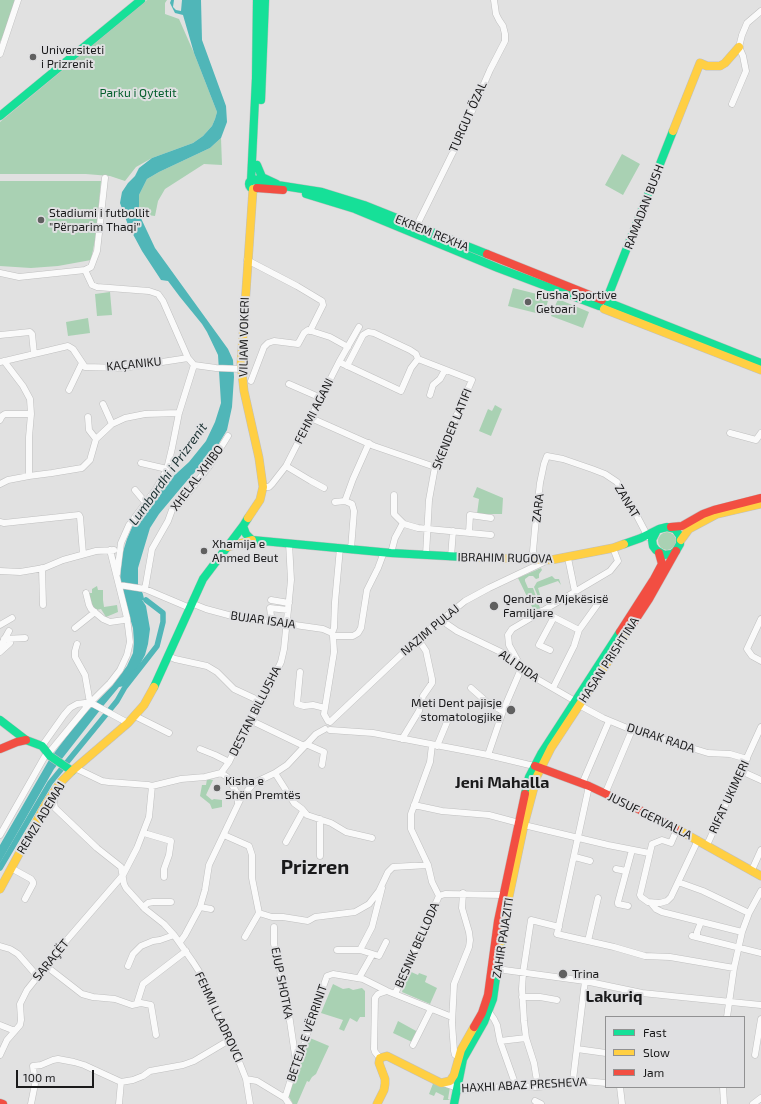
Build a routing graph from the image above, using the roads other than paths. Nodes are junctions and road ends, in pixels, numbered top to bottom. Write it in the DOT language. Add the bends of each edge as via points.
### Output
graph roads {
  1 [pos="18,0"];
  2 [pos="141,0"];
  3 [pos="257,0"];
  4 [pos="265,0"];
  5 [pos="494,0"];
  6 [pos="761,11"];
  7 [pos="739,47"];
  8 [pos="0,54"];
  9 [pos="732,104"];
  10 [pos="0,116"];
  11 [pos="256,165"];
  12 [pos="105,178"];
  13 [pos="255,184"];
  14 [pos="277,184"];
  15 [pos="415,230"];
  16 [pos="247,260"];
  17 [pos="85,270"];
  18 [pos="0,274"];
  19 [pos="604,304"];
  20 [pos="359,327"];
  21 [pos="310,331"];
  22 [pos="0,335"];
  23 [pos="348,347"];
  24 [pos="34,354"];
  25 [pos="188,358"];
  26 [pos="418,359"];
  27 [pos="2,361"];
  28 [pos="338,362"];
  29 [pos="82,363"];
  30 [pos="761,363"];
  31 [pos="194,365"];
  32 [pos="347,366"];
  33 [pos="239,369"];
  34 [pos="445,370"];
  35 [pos="761,370"];
  36 [pos="251,381"];
  37 [pos="289,384"];
  38 [pos="68,390"];
  39 [pos="430,395"];
  40 [pos="321,398"];
  41 [pos="103,404"];
  42 [pos="179,413"];
  43 [pos="31,414"];
  44 [pos="88,417"];
  45 [pos="311,418"];
  46 [pos="0,420"];
  47 [pos="112,424"];
  48 [pos="730,432"];
  49 [pos="761,433"];
  50 [pos="228,436"];
  51 [pos="96,439"];
  52 [pos="369,443"];
  53 [pos="547,456"];
  54 [pos="141,463"];
  55 [pos="286,466"];
  56 [pos="435,467"];
  57 [pos="167,469"];
  58 [pos="29,476"];
  59 [pos="0,484"];
  60 [pos="263,487"];
  61 [pos="324,488"];
  62 [pos="135,490"];
  63 [pos="394,495"];
  64 [pos="761,498"];
  65 [pos="345,501"];
  66 [pos="145,502"];
  67 [pos="335,502"];
  68 [pos="761,504"];
  69 [pos="491,518"];
  70 [pos="0,522"];
  71 [pos="403,523"];
  72 [pos="243,526"];
  73 [pos="671,528"];
  74 [pos="427,529"];
  75 [pos="453,531"];
  76 [pos="656,532"];
  77 [pos="469,533"];
  78 [pos="491,535"];
  79 [pos="647,536"];
  80 [pos="252,540"];
  81 [pos="681,540"];
  82 [pos="289,543"];
  83 [pos="652,543"];
  84 [pos="228,547"];
  85 [pos="340,548"];
  86 [pos="613,548"];
  87 [pos="351,549"];
  88 [pos="110,550"];
  89 [pos="120,550"];
  90 [pos="676,551"];
  91 [pos="387,552"];
  92 [pos="659,553"];
  93 [pos="83,554"];
  94 [pos="426,555"];
  95 [pos="452,557"];
  96 [pos="568,558"];
  97 [pos="535,560"];
  98 [pos="546,560"];
  99 [pos="42,568"];
  100 [pos="0,571"];
  101 [pos="116,576"];
  102 [pos="121,585"];
  103 [pos="143,588"];
  104 [pos="575,592"];
  105 [pos="86,593"];
  106 [pos="271,600"];
  107 [pos="289,602"];
  108 [pos="43,605"];
  109 [pos="191,605"];
  110 [pos="597,605"];
  111 [pos="288,610"];
  112 [pos="542,611"];
  113 [pos="95,612"];
  114 [pos="271,616"];
  115 [pos="554,617"];
  116 [pos="12,618"];
  117 [pos="127,618"];
  118 [pos="761,619"];
  119 [pos="441,620"];
  120 [pos="286,623"];
  121 [pos="0,625"];
  122 [pos="75,628"];
  123 [pos="578,630"];
  124 [pos="9,631"];
  125 [pos="332,635"];
  126 [pos="25,638"];
  127 [pos="418,639"];
  128 [pos="508,640"];
  129 [pos="7,641"];
  130 [pos="77,644"];
  131 [pos="0,647"];
  132 [pos="499,650"];
  133 [pos="550,650"];
  134 [pos="0,652"];
  135 [pos="168,656"];
  136 [pos="761,660"];
  137 [pos="521,667"];
  138 [pos="300,672"];
  139 [pos="472,688"];
  140 [pos="553,688"];
  141 [pos="262,702"];
  142 [pos="577,703"];
  143 [pos="91,704"];
  144 [pos="325,708"];
  145 [pos="503,710"];
  146 [pos="135,716"];
  147 [pos="0,720"];
  148 [pos="252,721"];
  149 [pos="609,721"];
  150 [pos="329,722"];
  151 [pos="447,722"];
  152 [pos="128,723"];
  153 [pos="761,727"];
  154 [pos="327,729"];
  155 [pos="632,730"];
  156 [pos="169,733"];
  157 [pos="402,739"];
  158 [pos="26,740"];
  159 [pos="305,745"];
  160 [pos="434,745"];
  161 [pos="42,746"];
  162 [pos="0,749"];
  163 [pos="200,749"];
  164 [pos="49,755"];
  165 [pos="488,755"];
  166 [pos="546,757"];
  167 [pos="747,759"];
  168 [pos="229,762"];
  169 [pos="322,765"];
  170 [pos="537,767"];
  171 [pos="71,768"];
  172 [pos="742,771"];
  173 [pos="552,772"];
  174 [pos="221,773"];
  175 [pos="275,773"];
  176 [pos="761,780"];
  177 [pos="586,785"];
  178 [pos="152,786"];
  179 [pos="55,790"];
  180 [pos="605,794"];
  181 [pos="238,803"];
  182 [pos="414,805"];
  183 [pos="305,813"];
  184 [pos="320,819"];
  185 [pos="521,824"];
  186 [pos="677,829"];
  187 [pos="144,833"];
  188 [pos="0,835"];
  189 [pos="224,835"];
  190 [pos="372,838"];
  191 [pos="579,838"];
  192 [pos="698,840"];
  193 [pos="286,842"];
  194 [pos="707,845"];
  195 [pos="632,850"];
  196 [pos="761,850"];
  197 [pos="649,853"];
  198 [pos="320,856"];
  199 [pos="575,857"];
  200 [pos="590,861"];
  201 [pos="428,864"];
  202 [pos="11,868"];
  203 [pos="616,869"];
  204 [pos="752,870"];
  205 [pos="626,871"];
  206 [pos="123,875"];
  207 [pos="761,876"];
  208 [pos="164,877"];
  209 [pos="678,882"];
  210 [pos="383,884"];
  211 [pos="0,889"];
  212 [pos="761,891"];
  213 [pos="462,893"];
  214 [pos="504,895"];
  215 [pos="439,896"];
  216 [pos="598,898"];
  217 [pos="25,899"];
  218 [pos="171,902"];
  219 [pos="651,903"];
  220 [pos="628,906"];
  221 [pos="143,907"];
  222 [pos="200,907"];
  223 [pos="211,909"];
  224 [pos="749,913"];
  225 [pos="259,914"];
  226 [pos="701,922"];
  227 [pos="274,927"];
  228 [pos="559,927"];
  229 [pos="742,932"];
  230 [pos="174,935"];
  231 [pos="245,937"];
  232 [pos="588,941"];
  233 [pos="180,942"];
  234 [pos="386,942"];
  235 [pos="0,946"];
  236 [pos="739,947"];
  237 [pos="337,950"];
  238 [pos="360,950"];
  239 [pos="186,951"];
  240 [pos="761,953"];
  241 [pos="372,954"];
  242 [pos="46,966"];
  243 [pos="128,966"];
  244 [pos="734,968"];
  245 [pos="497,969"];
  246 [pos="523,973"];
  247 [pos="38,976"];
  248 [pos="359,978"];
  249 [pos="585,981"];
  250 [pos="369,982"];
  251 [pos="387,991"];
  252 [pos="395,994"];
  253 [pos="522,997"];
  254 [pos="375,998"];
  255 [pos="558,1000"];
  256 [pos="729,1001"];
  257 [pos="137,1003"];
  258 [pos="761,1005"];
  259 [pos="431,1009"];
  260 [pos="489,1012"];
  261 [pos="727,1016"];
  262 [pos="452,1017"];
  263 [pos="761,1019"];
  264 [pos="0,1025"];
  265 [pos="15,1031"];
  266 [pos="156,1035"];
  267 [pos="526,1038"];
  268 [pos="230,1039"];
  269 [pos="500,1040"];
  270 [pos="413,1045"];
  271 [pos="578,1049"];
  272 [pos="605,1053"];
  273 [pos="0,1055"];
  274 [pos="755,1055"];
  275 [pos="380,1058"];
  276 [pos="461,1058"];
  277 [pos="296,1063"];
  278 [pos="246,1079"];
  279 [pos="573,1080"];
  280 [pos="121,1082"];
  281 [pos="444,1083"];
  282 [pos="605,1083"];
  283 [pos="516,1086"];
  284 [pos="538,1087"];
  285 [pos="458,1088"];
  286 [pos="620,1088"];
  287 [pos="723,1088"];
  288 [pos="285,1098"];
  289 [pos="761,1098"];
  290 [pos="0,1103"];
  291 [pos="452,1103"];
  292 [pos="3,1104"];
  293 [pos="31,1104"];
  294 [pos="119,1104"];
  295 [pos="250,1104"];
  296 [pos="289,1104"];
  297 [pos="377,1104"];
  298 [pos="622,1104"];
  299 [pos="724,1104"];
  300 [pos="753,1104"];
  1 -- 8 [label="street"];
  2 -- 10 [label="main road"];
  3 -- 13 [label="main road, VILIAM VOKERI"];
  4 -- 11 [label="main road, VILIAM VOKERI" via="263,77"];
  5 -- 15 [label="street, TURGUT ÖZAL" via="496,14 506,34 505,41"];
  6 -- 7 [label="street" via="747,23"];
  7 -- 9 [label="street" via="746,71"];
  7 -- 19 [label="main road, RAMADAN BUSH" via="720,66 700,63"];
  11 -- 13 [label="main road, VILIAM VOKERI"];
  11 -- 14 [label="main road" via="262,177"];
  12 -- 17 [label="street" via="97,251 91,267"];
  13 -- 14 [label="main road, EKREM REXHA"];
  13 -- 15 [label="main road, EKREM REXHA" via="323,198"];
  13 -- 16 [label="main road, VILIAM VOKERI"];
  14 -- 15 [label="main road, EKREM REXHA" via="322,192 364,205"];
  15 -- 19 [label="main road, EKREM REXHA" via="498,268"];
  16 -- 21 [label="street" via="322,301 323,305"];
  16 -- 33 [label="main road, VILIAM VOKERI"];
  17 -- 18 [label="street" via="19,277"];
  17 -- 25 [label="street" via="92,285 97,287 158,294"];
  19 -- 30 [label="main road, EKREM REXHA"];
  19 -- 35 [label="main road, EKREM REXHA"];
  20 -- 23 [label="street, FEHMI AGANI"];
  21 -- 23 [label="street" via="330,337"];
  21 -- 36 [label="street" via="304,333 298,344 274,341 268,343 264,347"];
  22 -- 24 [label="street" via="30,332"];
  23 -- 28 [label="street, FEHMI AGANI"];
  24 -- 27 [label="street"];
  24 -- 29 [label="street" via="68,346"];
  25 -- 29 [label="street, KAÇANIKU" via="123,368 85,367"];
  25 -- 31 [label="street"];
  26 -- 32 [label="street" via="401,391"];
  26 -- 32 [label="street, SKENDER LATIFI" via="410,350 368,332 363,335"];
  26 -- 34 [label="street, SKENDER LATIFI"];
  27 -- 43 [label="street" via="29,395"];
  28 -- 32 [label="street"];
  28 -- 40 [label="street, FEHMI AGANI"];
  29 -- 38 [label="street"];
  31 -- 33 [label="street"];
  31 -- 42 [label="street"];
  33 -- 60 [label="main road, VILIAM VOKERI"];
  34 -- 39 [label="street" via="433,385"];
  34 -- 56 [label="street, SKENDER LATIFI" via="472,380"];
  37 -- 40 [label="street"];
  40 -- 45 [label="street, FEHMI AGANI"];
  41 -- 47 [label="street"];
  42 -- 47 [label="street" via="145,414"];
  42 -- 57 [label="street"];
  43 -- 46 [label="street" via="5,414"];
  43 -- 58 [label="street"];
  44 -- 51 [label="street" via="89,430"];
  45 -- 52 [label="street"];
  45 -- 55 [label="street, FEHMI AGANI"];
  47 -- 51 [label="street"];
  48 -- 49 [label="street" via="756,440"];
  50 -- 103 [label="street, XHELAL XHIBO" via="210,465 172,510 152,549"];
  51 -- 58 [label="street" via="90,460 82,468"];
  52 -- 56 [label="street"];
  52 -- 65 [label="street"];
  53 -- 79 [label="street, ZANAT" via="563,459 617,482"];
  53 -- 97 [label="street, ZARA" via="540,483 533,551"];
  54 -- 57 [label="street"];
  55 -- 60 [label="street, FEHMI AGANI" via="269,487"];
  55 -- 61 [label="street"];
  56 -- 74 [label="street, SKENDER LATIFI"];
  57 -- 66 [label="street"];
  58 -- 59 [label="street"];
  60 -- 72 [label="main road, VILIAM VOKERI" via="260,500"];
  62 -- 66 [label="street"];
  63 -- 71 [label="street" via="394,514"];
  64 -- 73 [label="main road" via="714,510 682,526"];
  65 -- 67 [label="street"];
  65 -- 87 [label="street" via="352,504 354,511"];
  66 -- 89 [label="street" via="129,525"];
  68 -- 81 [label="main road" via="717,514 689,529"];
  69 -- 77 [label="street" via="470,515"];
  70 -- 93 [label="street" via="79,515"];
  71 -- 74 [label="street"];
  71 -- 91 [label="street"];
  72 -- 80 [label="main road"];
  72 -- 84 [label="main road, VILIAM VOKERI"];
  73 -- 76 [label="main road" via="663,527"];
  73 -- 81 [label="main road" via="678,532"];
  74 -- 75 [label="street"];
  74 -- 94 [label="street, SKENDER LATIFI"];
  75 -- 77 [label="street"];
  75 -- 95 [label="street"];
  76 -- 79 [label="main road, IBRAHIM RUGOVA"];
  76 -- 83 [label="main road"];
  77 -- 78 [label="street"];
  79 -- 83 [label="street, ZANAT"];
  79 -- 86 [label="main road, IBRAHIM RUGOVA"];
  80 -- 82 [label="main road, IBRAHIM RUGOVA"];
  80 -- 84 [label="main road, IBRAHIM RUGOVA"];
  81 -- 90 [label="main road"];
  82 -- 85 [label="main road, IBRAHIM RUGOVA"];
  82 -- 107 [label="street, DESTAN BILLUSHA"];
  83 -- 92 [label="main road"];
  84 -- 109 [label="main road, REMZI ADEMAJ" via="207,572"];
  85 -- 87 [label="main road, IBRAHIM RUGOVA"];
  85 -- 125 [label="street"];
  86 -- 96 [label="main road, IBRAHIM RUGOVA"];
  86 -- 104 [label="street" via="618,558 617,564"];
  87 -- 91 [label="main road, IBRAHIM RUGOVA"];
  88 -- 89 [label="street"];
  88 -- 93 [label="street"];
  88 -- 101 [label="street"];
  89 -- 101 [label="street"];
  90 -- 92 [label="main road" via="668,555"];
  90 -- 142 [label="main road, HASAN PRISHTINA" via="649,599"];
  91 -- 94 [label="main road, IBRAHIM RUGOVA"];
  91 -- 125 [label="street, BUJAR ISAJA" via="368,590 358,633 353,636"];
  92 -- 142 [label="main road, HASAN PRISHTINA" via="662,564 654,579"];
  93 -- 99 [label="street"];
  94 -- 95 [label="main road, IBRAHIM RUGOVA"];
  95 -- 97 [label="main road, IBRAHIM RUGOVA"];
  96 -- 98 [label="main road, IBRAHIM RUGOVA"];
  96 -- 104 [label="street"];
  97 -- 98 [label="main road, IBRAHIM RUGOVA"];
  98 -- 119 [label="street, NAZIM PULAJ" via="465,601"];
  99 -- 100 [label="street" via="20,572"];
  99 -- 108 [label="street"];
  101 -- 102 [label="street"];
  102 -- 103 [label="street"];
  102 -- 117 [label="street"];
  103 -- 109 [label="street"];
  104 -- 112 [label="street"];
  105 -- 113 [label="street" via="89,605"];
  106 -- 107 [label="street"];
  107 -- 111 [label="street, DESTAN BILLUSHA"];
  109 -- 120 [label="street, BUJAR ISAJA" via="253,620"];
  109 -- 135 [label="main road, REMZI ADEMAJ"];
  110 -- 123 [label="street"];
  111 -- 114 [label="street" via="270,608"];
  111 -- 120 [label="street, DESTAN BILLUSHA"];
  112 -- 115 [label="street"];
  112 -- 128 [label="street" via="512,629"];
  113 -- 117 [label="street" via="107,622"];
  113 -- 122 [label="street"];
  115 -- 123 [label="street"];
  115 -- 133 [label="street" via="539,645"];
  116 -- 121 [label="street"];
  117 -- 143 [label="street" via="130,642 127,655 112,680"];
  118 -- 136 [label="street" via="747,649 752,656"];
  119 -- 127 [label="street, NAZIM PULAJ"];
  119 -- 132 [label="street, ALI DIDA" via="457,631"];
  120 -- 125 [label="street, BUJAR ISAJA" via="323,629"];
  120 -- 141 [label="street, DESTAN BILLUSHA" via="281,662"];
  123 -- 140 [label="street" via="574,646"];
  124 -- 129 [label="street"];
  125 -- 144 [label="street" via="334,652"];
  126 -- 129 [label="street"];
  127 -- 150 [label="street, NAZIM PULAJ"];
  127 -- 157 [label="street" via="426,651 432,683 423,696 420,711"];
  128 -- 132 [label="street"];
  128 -- 137 [label="street" via="511,651"];
  129 -- 131 [label="street"];
  129 -- 134 [label="street"];
  130 -- 143 [label="street" via="75,657 85,674"];
  132 -- 137 [label="street, ALI DIDA"];
  135 -- 141 [label="street" via="210,667 234,688"];
  135 -- 146 [label="main road, REMZI ADEMAJ" via="151,694"];
  137 -- 140 [label="street, ALI DIDA"];
  137 -- 145 [label="street"];
  138 -- 144 [label="street" via="297,704"];
  139 -- 145 [label="street" via="488,703"];
  140 -- 142 [label="street, ALI DIDA"];
  141 -- 148 [label="street, DESTAN BILLUSHA"];
  142 -- 149 [label="street, DURAK RADA"];
  142 -- 166 [label="main road, HASAN PRISHTINA"];
  142 -- 170 [label="main road, HASAN PRISHTINA"];
  143 -- 152 [label="street"];
  143 -- 161 [label="street" via="77,704 70,708"];
  143 -- 164 [label="street"];
  144 -- 150 [label="street" via="324,714"];
  145 -- 165 [label="street"];
  146 -- 152 [label="main road, REMZI ADEMAJ"];
  146 -- 156 [label="street"];
  147 -- 158 [label="main road"];
  148 -- 159 [label="street"];
  148 -- 168 [label="street, DESTAN BILLUSHA"];
  149 -- 155 [label="street, DURAK RADA"];
  149 -- 177 [label="street"];
  150 -- 154 [label="street" via="323,725"];
  151 -- 160 [label="street"];
  152 -- 171 [label="main road, REMZI ADEMAJ"];
  153 -- 167 [label="street, RIFAT UKIMERI"];
  154 -- 157 [label="street" via="373,733"];
  154 -- 159 [label="street" via="316,734"];
  155 -- 167 [label="street, DURAK RADA" via="708,754 730,754"];
  155 -- 180 [label="street"];
  157 -- 160 [label="street"];
  158 -- 161 [label="main road"];
  158 -- 162 [label="main road"];
  159 -- 169 [label="street" via="324,752"];
  159 -- 175 [label="street"];
  160 -- 165 [label="street"];
  160 -- 182 [label="street"];
  161 -- 164 [label="main road"];
  163 -- 168 [label="street"];
  164 -- 171 [label="main road"];
  164 -- 188 [label="street" via="45,756"];
  165 -- 170 [label="street"];
  166 -- 170 [label="main road, HASAN PRISHTINA"];
  166 -- 173 [label="main road" via="546,763"];
  167 -- 172 [label="street, RIFAT UKIMERI"];
  168 -- 174 [label="street, DESTAN BILLUSHA"];
  170 -- 173 [label="main road, JUSUF GERVALLA"];
  170 -- 185 [label="main road, ZAHIR PAJAZITI" via="531,796"];
  171 -- 178 [label="street" via="102,781"];
  171 -- 179 [label="main road, REMZI ADEMAJ"];
  172 -- 176 [label="street"];
  172 -- 194 [label="street, RIFAT UKIMERI"];
  173 -- 177 [label="main road, JUSUF GERVALLA"];
  174 -- 178 [label="street"];
  174 -- 181 [label="street" via="227,777 236,793"];
  175 -- 181 [label="street" via="254,783"];
  175 -- 183 [label="street" via="294,803"];
  177 -- 180 [label="main road, JUSUF GERVALLA"];
  177 -- 191 [label="street"];
  178 -- 187 [label="street, SARAÇËT" via="149,817"];
  179 -- 202 [label="main road, REMZI ADEMAJ"];
  179 -- 206 [label="street, FEHMI LLADROVCI" via="56,808 97,848 121,867"];
  180 -- 186 [label="main road, JUSUF GERVALLA"];
  181 -- 189 [label="street"];
  182 -- 185 [label="street" via="442,811 489,815"];
  182 -- 201 [label="street" via="411,829"];
  183 -- 184 [label="street"];
  183 -- 193 [label="street"];
  184 -- 190 [label="street" via="346,832"];
  184 -- 198 [label="street"];
  185 -- 191 [label="street"];
  185 -- 214 [label="main road, ZAHIR PAJAZITI"];
  185 -- 245 [label="main road, ZAHIR PAJAZITI"];
  186 -- 192 [label="main road, JUSUF GERVALLA"];
  186 -- 197 [label="street" via="671,843 662,840 652,844"];
  187 -- 206 [label="street, SARAÇËT"];
  187 -- 208 [label="street" via="171,841"];
  189 -- 222 [label="street" via="209,865"];
  189 -- 225 [label="street" via="249,846"];
  191 -- 195 [label="street"];
  191 -- 199 [label="street"];
  192 -- 194 [label="main road, JUSUF GERVALLA"];
  192 -- 209 [label="street"];
  194 -- 204 [label="main road, JUSUF GERVALLA"];
  195 -- 197 [label="street"];
  195 -- 205 [label="street"];
  196 -- 204 [label="street"];
  197 -- 219 [label="street" via="640,895"];
  199 -- 200 [label="street"];
  199 -- 228 [label="street"];
  201 -- 210 [label="street" via="393,866"];
  201 -- 215 [label="street" via="432,882"];
  202 -- 211 [label="main road, REMZI ADEMAJ"];
  202 -- 217 [label="street" via="33,882"];
  203 -- 205 [label="street"];
  204 -- 207 [label="main road, JUSUF GERVALLA"];
  205 -- 220 [label="street" via="618,904"];
  206 -- 221 [label="street, FEHMI LLADROVCI" via="126,888"];
  206 -- 242 [label="street, SARAÇËT"];
  209 -- 219 [label="street" via="671,897 660,903"];
  209 -- 224 [label="street"];
  210 -- 225 [label="street" via="369,904 355,912 308,920"];
  210 -- 238 [label="street" via="372,927"];
  212 -- 224 [label="street"];
  213 -- 214 [label="street"];
  213 -- 215 [label="street"];
  213 -- 262 [label="street" via="462,908 470,940 454,984"];
  214 -- 276 [label="main road, ZAHIR PAJAZITI" via="486,1001"];
  215 -- 252 [label="street, BESNIK BELLODA"];
  216 -- 232 [label="street"];
  218 -- 221 [label="street" via="153,902"];
  219 -- 226 [label="street" via="662,912"];
  221 -- 230 [label="street, FEHMI LLADROVCI"];
  222 -- 223 [label="street"];
  222 -- 233 [label="street"];
  224 -- 229 [label="street"];
  225 -- 231 [label="street"];
  226 -- 229 [label="street"];
  226 -- 236 [label="street" via="695,937"];
  227 -- 277 [label="street, EJUP SHOTKA" via="274,944 287,1002"];
  228 -- 232 [label="street" via="557,934"];
  228 -- 246 [label="street" via="531,920"];
  229 -- 236 [label="street"];
  230 -- 233 [label="street, FEHMI LLADROVCI"];
  230 -- 243 [label="street" via="141,946 133,954"];
  232 -- 244 [label="street" via="645,956 670,957"];
  233 -- 239 [label="street, FEHMI LLADROVCI"];
  234 -- 241 [label="street" via="379,956"];
  235 -- 247 [label="street" via="18,954"];
  236 -- 240 [label="street"];
  236 -- 244 [label="street"];
  237 -- 238 [label="street"];
  238 -- 241 [label="street"];
  239 -- 257 [label="street" via="143,984"];
  239 -- 268 [label="street, FEHMI LLADROVCI" via="202,976"];
  241 -- 248 [label="street"];
  242 -- 247 [label="street, SARAÇËT"];
  242 -- 257 [label="street" via="82,994 115,999 132,1005"];
  244 -- 256 [label="street"];
  245 -- 246 [label="street"];
  245 -- 260 [label="main road, ZAHIR PAJAZITI"];
  246 -- 249 [label="street"];
  246 -- 253 [label="street"];
  247 -- 265 [label="street, SARAÇËT" via="22,1000 20,1025"];
  248 -- 250 [label="street, BETEJA E VËRRINIT"];
  248 -- 277 [label="street, BETEJA E VËRRINIT" via="333,974 327,976"];
  249 -- 256 [label="street" via="642,993"];
  249 -- 271 [label="street"];
  250 -- 251 [label="street, BETEJA E VËRRINIT"];
  250 -- 254 [label="street"];
  251 -- 252 [label="street, BETEJA E VËRRINIT"];
  251 -- 254 [label="street"];
  252 -- 259 [label="street, BETEJA E VËRRINIT"];
  253 -- 255 [label="street"];
  253 -- 267 [label="street"];
  254 -- 275 [label="street" via="374,1049"];
  256 -- 258 [label="street"];
  256 -- 261 [label="street"];
  257 -- 266 [label="street" via="151,1005"];
  259 -- 262 [label="street, BETEJA E VËRRINIT"];
  259 -- 270 [label="street"];
  260 -- 269 [label="street" via="494,1019"];
  260 -- 276 [label="main road, ZAHIR PAJAZITI"];
  262 -- 276 [label="street" via="454,1051 455,1055"];
  263 -- 274 [label="street"];
  264 -- 265 [label="street"];
  265 -- 273 [label="street, SARAÇËT" via="7,1040"];
  267 -- 269 [label="street"];
  267 -- 284 [label="street"];
  268 -- 278 [label="street, FEHMI LLADROVCI"];
  268 -- 280 [label="street" via="188,1063 150,1071 133,1080"];
  269 -- 283 [label="street"];
  271 -- 272 [label="street"];
  271 -- 279 [label="street"];
  275 -- 281 [label="main road" via="391,1057"];
  275 -- 297 [label="main road" via="385,1084"];
  276 -- 281 [label="main road, ZAHIR PAJAZITI" via="452,1079"];
  276 -- 285 [label="main road, ZAHIR PAJAZITI"];
  277 -- 288 [label="street, BETEJA E VËRRINIT"];
  278 -- 288 [label="street" via="257,1081"];
  278 -- 295 [label="street, FEHMI LLADROVCI"];
  279 -- 282 [label="street, HAXHI ABAZ PRESHEVA"];
  279 -- 284 [label="street, HAXHI ABAZ PRESHEVA" via="568,1084"];
  280 -- 293 [label="street" via="84,1065 53,1060 33,1066 35,1084"];
  280 -- 294 [label="street"];
  281 -- 285 [label="street, HAXHI ABAZ PRESHEVA"];
  283 -- 284 [label="street, HAXHI ABAZ PRESHEVA"];
  283 -- 285 [label="street, HAXHI ABAZ PRESHEVA" via="470,1090"];
  285 -- 291 [label="main road, ZAHIR PAJAZITI"];
  286 -- 298 [label="street"];
  287 -- 299 [label="street"];
  288 -- 296 [label="street"];
  289 -- 300 [label="street"];
  290 -- 292 [label="main road"];
}
